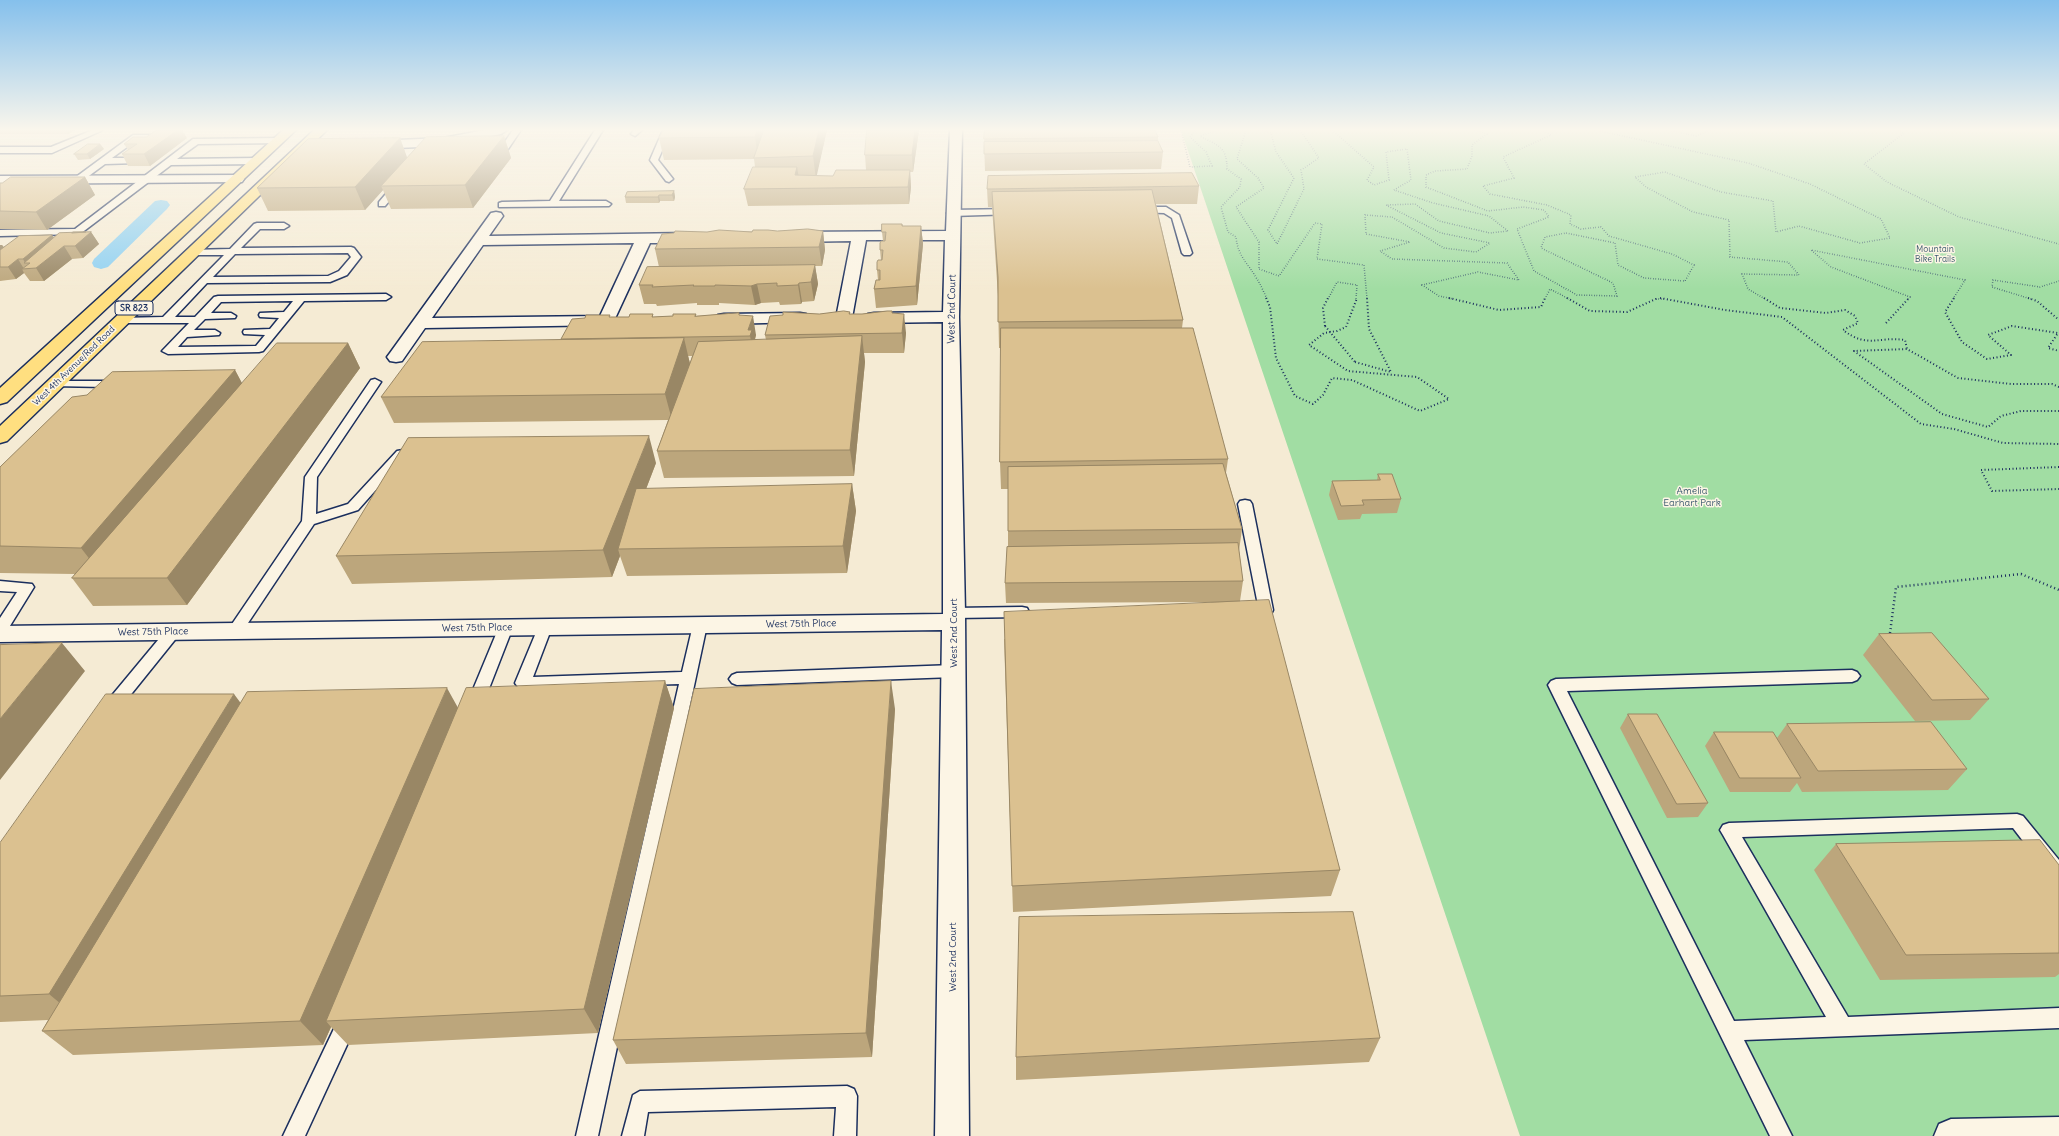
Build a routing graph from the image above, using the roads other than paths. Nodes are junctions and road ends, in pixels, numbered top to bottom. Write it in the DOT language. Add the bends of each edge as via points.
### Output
graph roads {
  1 [pos="143,183"];
  2 [pos="233,183"];
  3 [pos="265,183"];
  4 [pos="400,183"];
  5 [pos="566,183"];
  6 [pos="953,183"];
  7 [pos="382,204"];
  8 [pos="553,204"];
  9 [pos="606,204"];
  10 [pos="499,210"];
  11 [pos="1130,210"];
  12 [pos="1023,212"];
  13 [pos="952,213"];
  14 [pos="284,226"];
  15 [pos="0,233"];
  16 [pos="953,235"];
  17 [pos="859,236"];
  18 [pos="779,237"];
  19 [pos="644,238"];
  20 [pos="708,238"];
  21 [pos="479,241"];
  22 [pos="232,251"];
  23 [pos="193,252"];
  24 [pos="1187,253"];
  25 [pos="204,280"];
  26 [pos="302,297"];
  27 [pos="386,297"];
  28 [pos="287,315"];
  29 [pos="231,316"];
  30 [pos="264,316"];
  31 [pos="951,317"];
  32 [pos="200,318"];
  33 [pos="828,318"];
  34 [pos="709,320"];
  35 [pos="120,321"];
  36 [pos="165,321"];
  37 [pos="420,323"];
  38 [pos="248,332"];
  39 [pos="273,332"];
  40 [pos="215,333"];
  41 [pos="185,334"];
  42 [pos="396,357"];
  43 [pos="375,382"];
  44 [pos="55,384"];
  45 [pos="103,394"];
  46 [pos="0,398"];
  47 [pos="0,437"];
  48 [pos="424,453"];
  49 [pos="1245,504"];
  50 [pos="308,521"];
  51 [pos="0,586"];
  52 [pos="1243,610"];
  53 [pos="1032,612"];
  54 [pos="954,618"];
  55 [pos="700,625"];
  56 [pos="506,627"];
  57 [pos="544,627"];
  58 [pos="0,630"];
  59 [pos="235,631"];
  60 [pos="173,632"];
  61 [pos="0,634"];
  62 [pos="954,672"];
  63 [pos="1852,676"];
  64 [pos="688,678"];
  65 [pos="736,679"];
  66 [pos="100,721"];
  67 [pos="468,722"];
  68 [pos="2059,874"];
  69 [pos="353,1006"];
  70 [pos="2059,1018"];
  71 [pos="1842,1026"];
  72 [pos="1729,1031"];
  73 [pos="2059,1134"];
  74 [pos="294,1136"];
  75 [pos="587,1136"];
  76 [pos="633,1136"];
  77 [pos="845,1136"];
  78 [pos="952,1136"];
  79 [pos="1781,1136"];
  80 [pos="1951,1136"];
  1 -- 15 [label="lane" via="77,232"];
  2 -- 46 [label="main road, SR 823"];
  3 -- 23 [label="main road, West 4th Avenue/Red Road / SR 823"];
  4 -- 7 [label="lane"];
  5 -- 8 [label="lane"];
  6 -- 13 [label="street, West 2nd Court"];
  8 -- 9 [label="lane"];
  8 -- 10 [label="lane"];
  10 -- 21 [label="street"];
  11 -- 24 [label="lane" via="1166,210 1176,217"];
  12 -- 13 [label="lane"];
  13 -- 16 [label="street, West 2nd Court"];
  14 -- 22 [label="lane" via="257,226"];
  16 -- 17 [label="street"];
  16 -- 31 [label="street, West 2nd Court"];
  17 -- 18 [label="street"];
  17 -- 33 [label="street"];
  19 -- 20 [label="street"];
  19 -- 21 [label="street"];
  19 -- 37 [label="street" via="614,321"];
  21 -- 37 [label="street"];
  22 -- 23 [label="lane"];
  22 -- 25 [label="lane"];
  22 -- 25 [label="lane" via="351,250 356,256 343,274 330,279"];
  23 -- 35 [label="main road, West 4th Avenue/Red Road / SR 823"];
  25 -- 36 [label="lane"];
  26 -- 27 [label="lane"];
  26 -- 28 [label="lane"];
  26 -- 32 [label="lane" via="218,299"];
  28 -- 30 [label="lane"];
  28 -- 39 [label="lane"];
  29 -- 32 [label="lane"];
  31 -- 33 [label="street"];
  31 -- 54 [label="street, West 2nd Court"];
  32 -- 36 [label="lane"];
  32 -- 41 [label="lane"];
  33 -- 34 [label="street"];
  35 -- 36 [label="lane"];
  35 -- 44 [label="main road, West 4th Avenue/Red Road / SR 823"];
  37 -- 42 [label="street"];
  38 -- 39 [label="lane"];
  39 -- 41 [label="lane" via="258,349 168,351"];
  40 -- 41 [label="lane"];
  43 -- 50 [label="lane" via="311,477"];
  44 -- 45 [label="lane" via="114,384"];
  44 -- 47 [label="main road, West 4th Avenue/Red Road / SR 823"];
  48 -- 50 [label="lane" via="401,454 353,507"];
  49 -- 52 [label="lane" via="1266,610"];
  50 -- 59 [label="lane"];
  51 -- 58 [label="lane" via="27,587"];
  53 -- 54 [label="lane"];
  54 -- 55 [label="street, West 75th Place"];
  54 -- 62 [label="street, West 2nd Court"];
  55 -- 57 [label="street, West 75th Place"];
  55 -- 64 [label="lane"];
  56 -- 57 [label="street, West 75th Place"];
  56 -- 59 [label="street, West 75th Place"];
  56 -- 67 [label="lane"];
  57 -- 64 [label="lane" via="524,683"];
  59 -- 60 [label="street, West 75th Place"];
  60 -- 61 [label="street, West 75th Place"];
  60 -- 66 [label="lane"];
  62 -- 65 [label="lane"];
  62 -- 78 [label="street, West 2nd Court"];
  63 -- 72 [label="lane" via="1556,685"];
  64 -- 75 [label="lane"];
  68 -- 71 [label="lane" via="2017,821 1730,830"];
  69 -- 74 [label="lane" via="342,1036"];
  70 -- 71 [label="lane"];
  71 -- 72 [label="lane"];
  72 -- 79 [label="lane"];
  73 -- 80 [label="street"];
  76 -- 77 [label="lane" via="640,1102 848,1096"];
}
